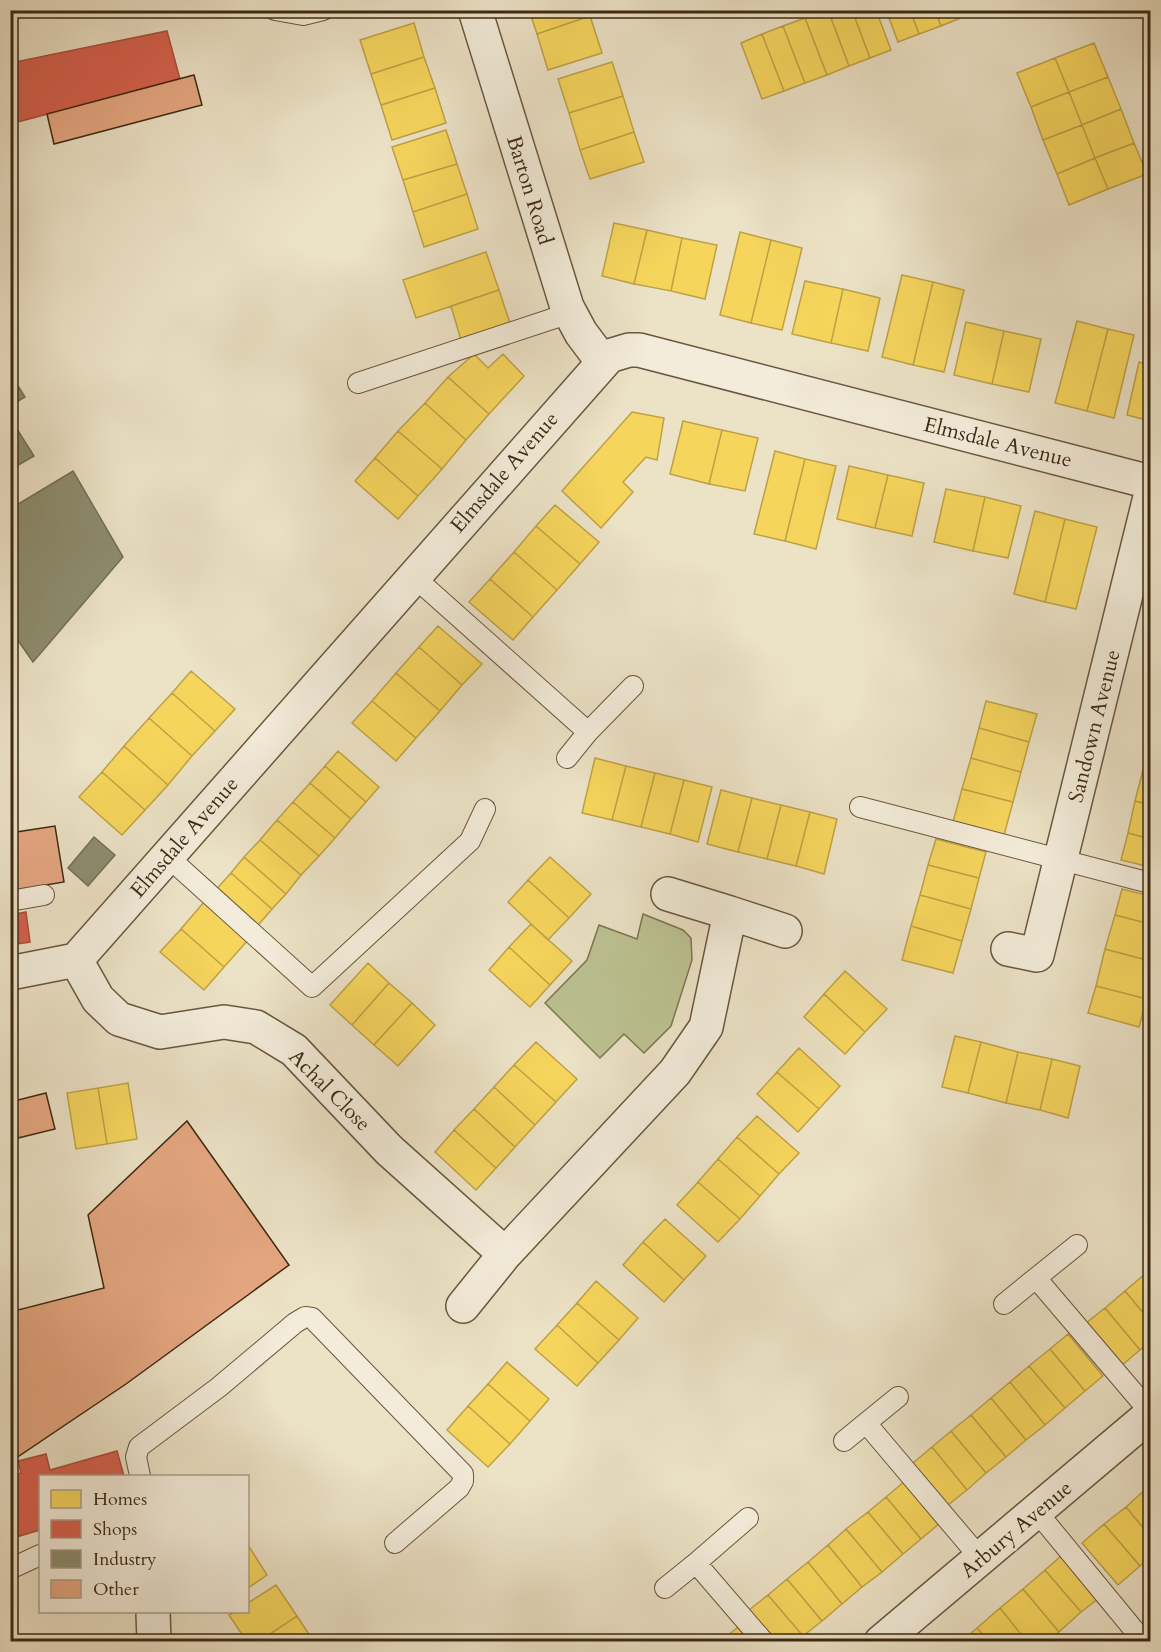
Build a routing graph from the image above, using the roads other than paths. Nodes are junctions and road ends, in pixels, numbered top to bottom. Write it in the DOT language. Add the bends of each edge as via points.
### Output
graph roads {
  1 [pos="275,10"];
  2 [pos="323,10"];
  3 [pos="475,10"];
  4 [pos="570,313"];
  5 [pos="602,361"];
  6 [pos="358,383"];
  7 [pos="1150,482"];
  8 [pos="1150,497"];
  9 [pos="413,576"];
  10 [pos="633,686"];
  11 [pos="588,732"];
  12 [pos="567,758"];
  13 [pos="860,807"];
  14 [pos="485,809"];
  15 [pos="167,856"];
  16 [pos="1060,861"];
  17 [pos="1150,883"];
  18 [pos="668,894"];
  19 [pos="44,895"];
  20 [pos="10,901"];
  21 [pos="730,913"];
  22 [pos="784,931"];
  23 [pos="1035,954"];
  24 [pos="76,960"];
  25 [pos="10,973"];
  26 [pos="1077,1245"];
  27 [pos="505,1254"];
  28 [pos="1036,1278"];
  29 [pos="1004,1304"];
  30 [pos="463,1306"];
  31 [pos="898,1397"];
  32 [pos="1150,1414"];
  33 [pos="866,1423"];
  34 [pos="844,1442"];
  35 [pos="140,1475"];
  36 [pos="1037,1512"];
  37 [pos="748,1518"];
  38 [pos="396,1544"];
  39 [pos="39,1555"];
  40 [pos="981,1558"];
  41 [pos="696,1563"];
  42 [pos="10,1569"];
  43 [pos="665,1588"];
  44 [pos="153,1613"];
  45 [pos="154,1641"];
  46 [pos="764,1641"];
  47 [pos="881,1641"];
  48 [pos="1144,1641"];
  1 -- 2 [label="lane" via="303,15"];
  3 -- 4 [label="street, Barton Road"];
  4 -- 5 [label="street, Barton Road"];
  4 -- 6 [label="lane"];
  5 -- 7 [label="street, Elmsdale Avenue" via="618,352 639,350"];
  5 -- 9 [label="street, Elmsdale Avenue"];
  8 -- 16 [label="street, Sandown Avenue"];
  9 -- 11 [label="lane"];
  9 -- 15 [label="street, Elmsdale Avenue"];
  10 -- 11 [label="lane"];
  11 -- 12 [label="lane"];
  13 -- 16 [label="lane"];
  14 -- 15 [label="lane" via="470,841 312,987"];
  15 -- 24 [label="street, Elmsdale Avenue"];
  16 -- 17 [label="lane"];
  16 -- 23 [label="street, Sandown Avenue"];
  18 -- 21 [label="street"];
  19 -- 20 [label="lane"];
  21 -- 22 [label="street"];
  21 -- 27 [label="street" via="706,1026 675,1072"];
  24 -- 25 [label="street"];
  24 -- 27 [label="street, Achal Close" via="98,999 119,1019 160,1032 224,1022 256,1027 294,1050 390,1150"];
  26 -- 28 [label="lane"];
  27 -- 30 [label="street"];
  28 -- 29 [label="lane"];
  28 -- 32 [label="lane"];
  31 -- 33 [label="lane"];
  32 -- 36 [label="street, Arbury Avenue"];
  33 -- 34 [label="lane"];
  33 -- 40 [label="lane"];
  35 -- 38 [label="lane" via="136,1456 139,1447 219,1388 295,1323 312,1318 462,1474 459,1488"];
  36 -- 40 [label="street, Arbury Avenue"];
  36 -- 48 [label="lane"];
  37 -- 41 [label="lane"];
  39 -- 42 [label="lane"];
  40 -- 47 [label="street, Arbury Avenue"];
  41 -- 43 [label="lane"];
  41 -- 46 [label="lane"];
  44 -- 45 [label="street"];
}
